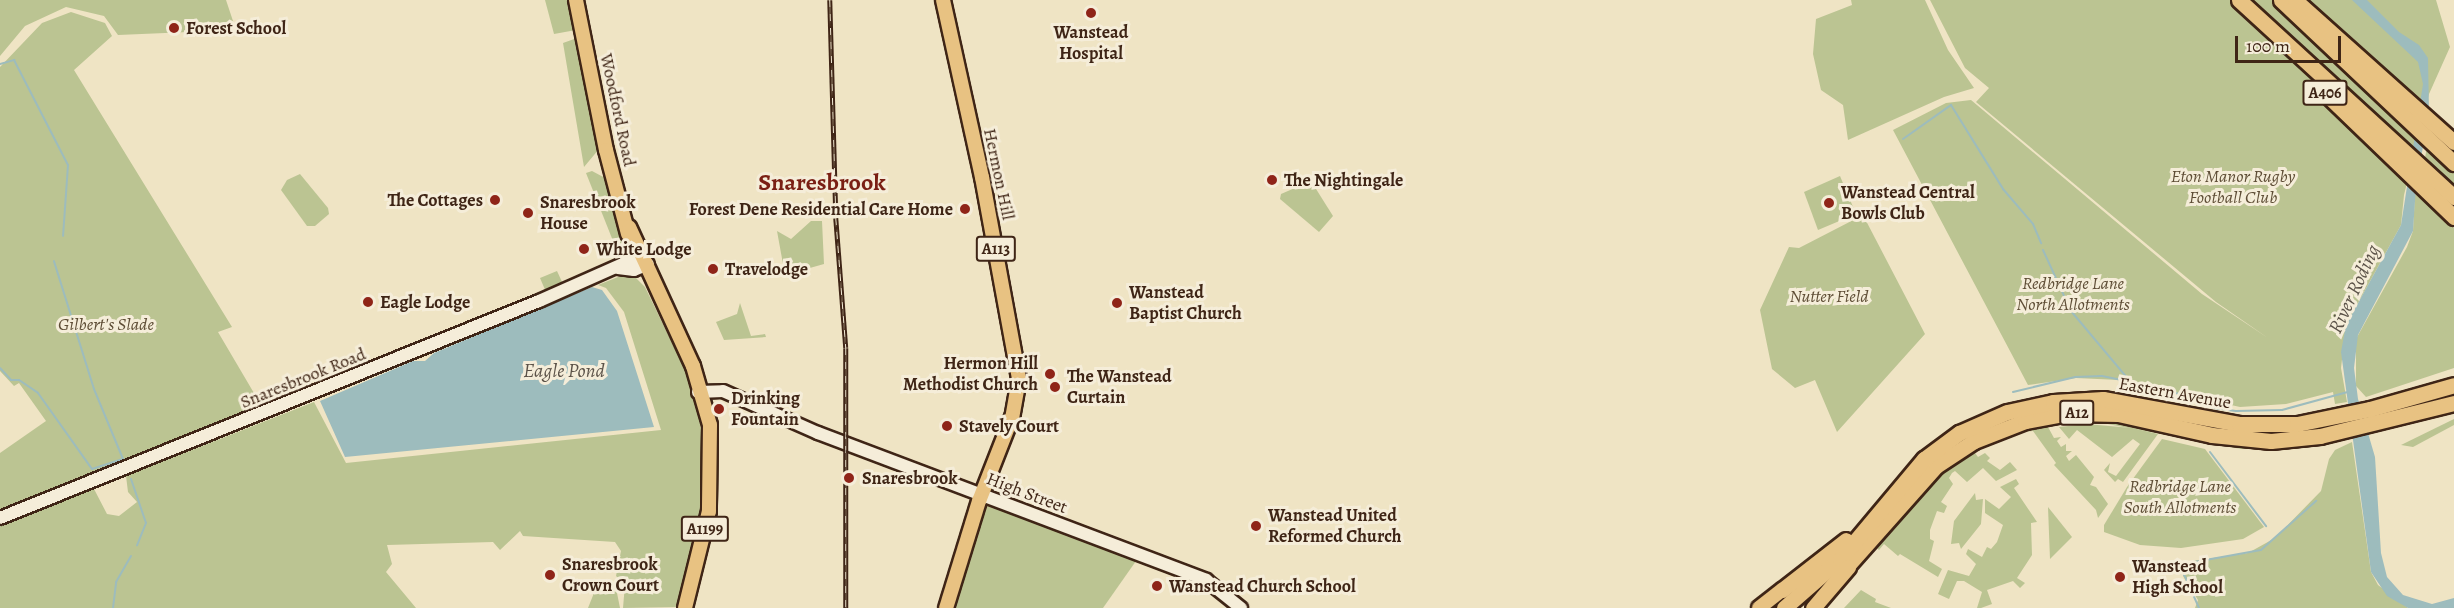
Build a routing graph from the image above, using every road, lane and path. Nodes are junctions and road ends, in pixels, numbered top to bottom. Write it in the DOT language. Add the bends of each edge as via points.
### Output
graph roads {
  1 [pos="576,0"];
  2 [pos="943,0"];
  3 [pos="2239,0"];
  4 [pos="2281,0"];
  5 [pos="2295,0"];
  6 [pos="2253,13"];
  7 [pos="2454,142"];
  8 [pos="2454,163"];
  9 [pos="2454,197"];
  10 [pos="2454,217"];
  11 [pos="642,261"];
  12 [pos="2454,376"];
  13 [pos="2454,385"];
  14 [pos="703,395"];
  15 [pos="2454,403"];
  16 [pos="2384,405"];
  17 [pos="2367,418"];
  18 [pos="2345,422"];
  19 [pos="1895,491"];
  20 [pos="981,494"];
  21 [pos="0,518"];
  22 [pos="1858,556"];
  23 [pos="1782,590"];
  24 [pos="685,608"];
  25 [pos="946,608"];
  26 [pos="1241,608"];
  27 [pos="1759,608"];
  28 [pos="1784,608"];
  29 [pos="1801,608"];
  30 [pos="1813,608"];
  1 -- 11 [label="main road, Woodford Road / A1199" via="606,150"];
  2 -- 20 [label="main road, Hermon Hill / A113" via="982,177 1019,379 1012,417"];
  3 -- 6 [label="highway, A406"];
  4 -- 8 [label="highway, A406"];
  5 -- 7 [label="highway, A406"];
  6 -- 9 [label="highway, A406"];
  6 -- 10 [label="highway, A406" via="2402,170"];
  11 -- 14 [label="main road, A1199" via="649,285 657,290 693,366 699,370"];
  11 -- 21 [label="street, Snaresbrook Road"];
  12 -- 16 [label="highway" via="2406,392"];
  13 -- 16 [label="highway, Eastern Avenue / A12"];
  14 -- 20 [label="street, High Street" via="723,391"];
  14 -- 24 [label="main road, A1199" via="710,425 709,511"];
  15 -- 17 [label="highway, Eastern Avenue / A12"];
  16 -- 17 [label="highway, Eastern Avenue / A12"];
  17 -- 18 [label="highway, Eastern Avenue / A12"];
  18 -- 19 [label="highway, Eastern Avenue / A12" via="2265,426 2216,421 2103,399 2032,405 1959,433 1924,459"];
  18 -- 22 [label="highway, Eastern Avenue / A12" via="2271,441 2212,435 2118,414 2036,418 1987,435 1947,458 1921,480"];
  19 -- 23 [label="highway, A12" via="1840,546"];
  19 -- 28 [label="highway, Eastern Avenue / A12" via="1840,559"];
  20 -- 25 [label="main road, A113"];
  20 -- 26 [label="street, High Street" via="1206,580"];
  22 -- 29 [label="highway, Eastern Avenue / A12"];
  22 -- 30 [label="highway, A12"];
  23 -- 27 [label="main road"];
}
